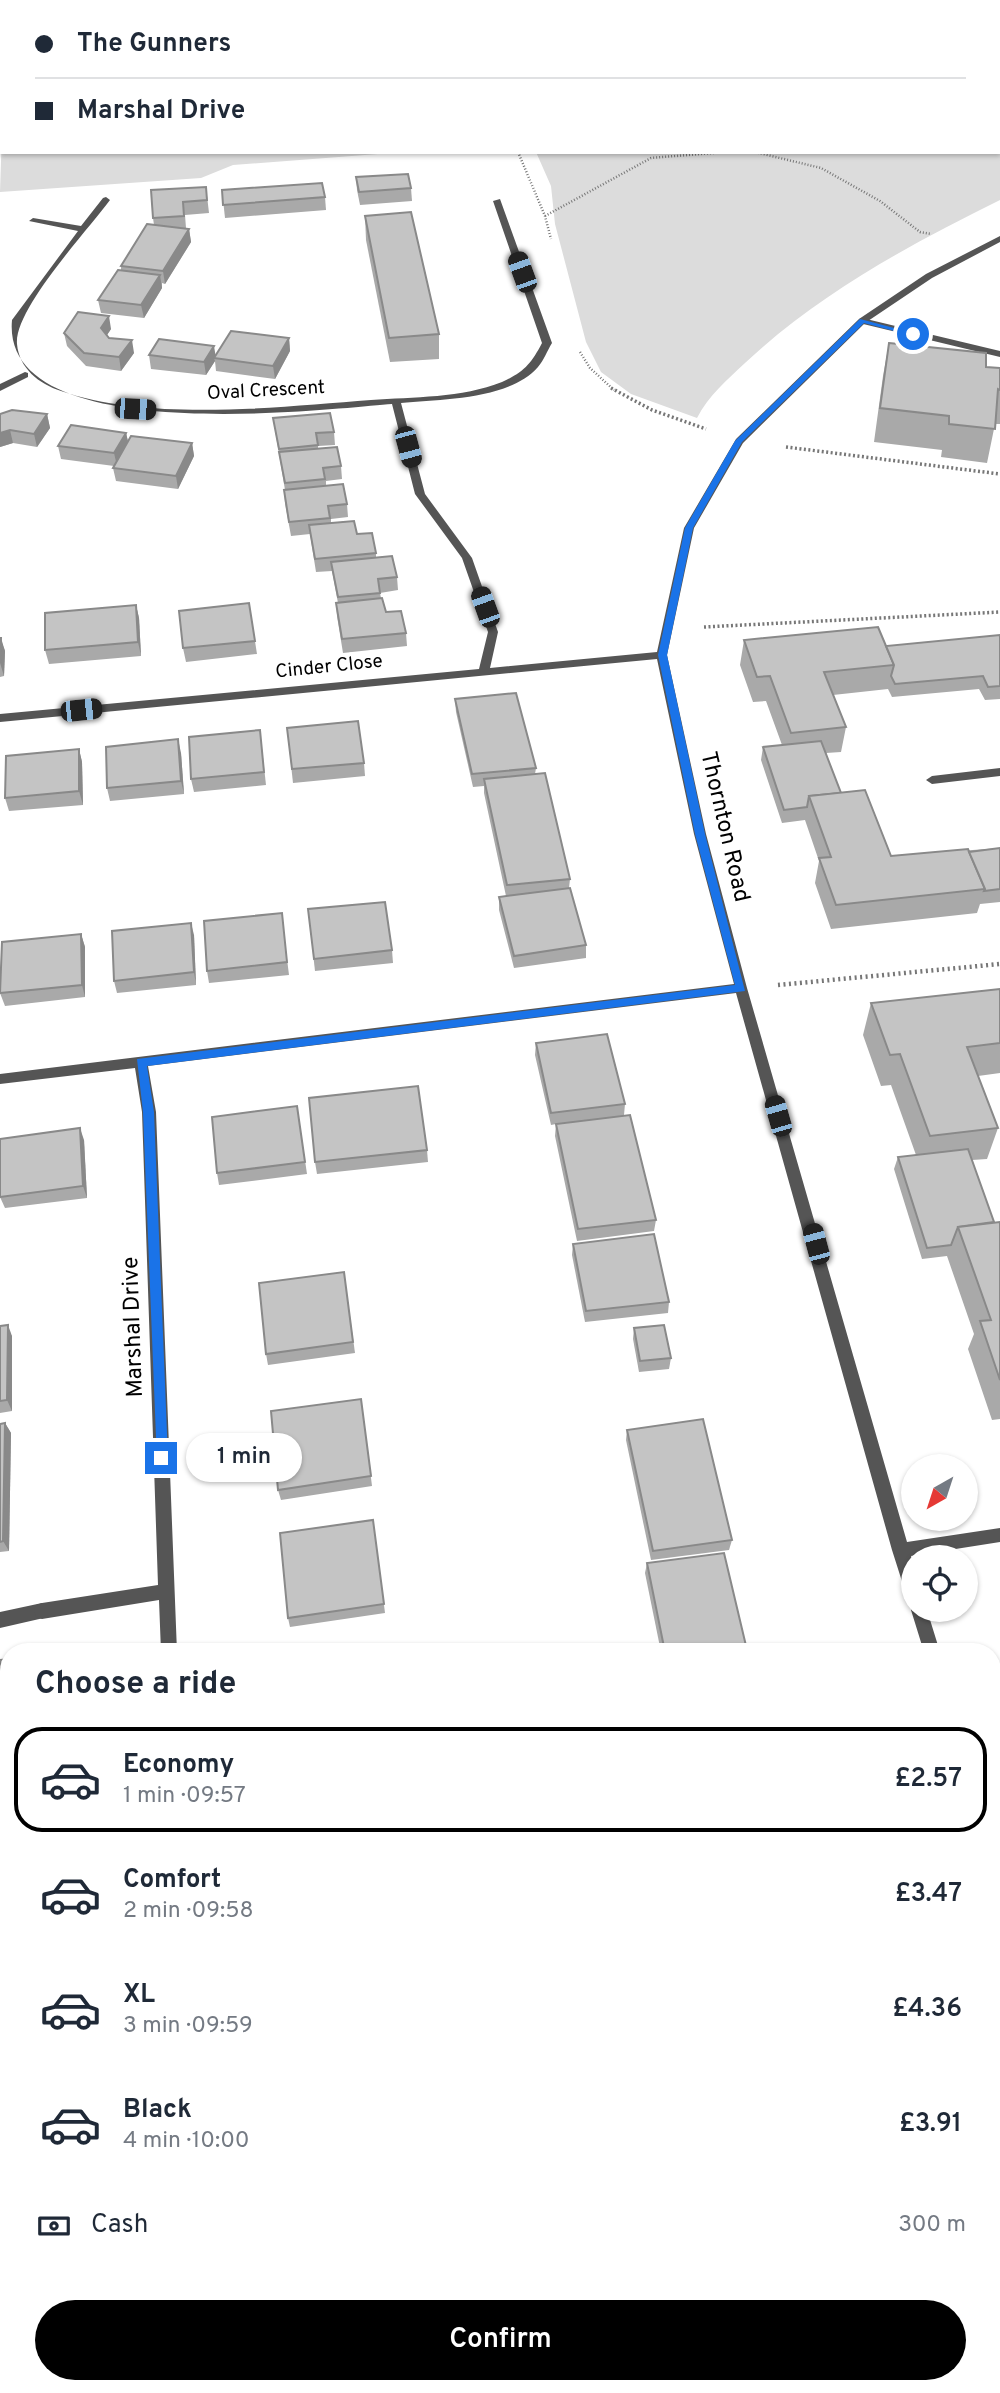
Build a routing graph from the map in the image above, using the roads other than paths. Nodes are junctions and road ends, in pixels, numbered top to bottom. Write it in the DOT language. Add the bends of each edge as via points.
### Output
graph roads {
  1 [pos="106,200"];
  2 [pos="497,201"];
  3 [pos="33,222"];
  4 [pos="84,229"];
  5 [pos="1000,239"];
  6 [pos="862,321"];
  7 [pos="1000,354"];
  8 [pos="25,375"];
  9 [pos="0,388"];
  10 [pos="396,401"];
  11 [pos="662,655"];
  12 [pos="484,670"];
  13 [pos="0,718"];
  14 [pos="1000,772"];
  15 [pos="932,780"];
  16 [pos="741,988"];
  17 [pos="141,1062"];
  18 [pos="0,1079"];
  19 [pos="1000,1535"];
  20 [pos="900,1550"];
  21 [pos="901,1553"];
  22 [pos="166,1591"];
  23 [pos="0,1619"];
  24 [pos="923,1622"];
  25 [pos="169,1643"];
  26 [pos="929,1643"];
  1 -- 4 [label="street"];
  2 -- 10 [label="street, Oval Crescent" via="547,343 534,366 510,381 469,393"];
  3 -- 4 [label="street"];
  4 -- 8 [label="street" via="13,328 15,361"];
  5 -- 6 [label="street, Thornton Road" via="929,276"];
  6 -- 7 [label="street"];
  6 -- 11 [label="street, Thornton Road" via="739,441 689,528"];
  8 -- 9 [label="street"];
  8 -- 10 [label="street, Oval Crescent" via="60,394 109,407 213,413"];
  10 -- 12 [label="street" via="421,494 467,558 493,632"];
  11 -- 12 [label="street, Cinder Close"];
  11 -- 16 [label="street, Thornton Road" via="700,834"];
  12 -- 13 [label="street, Cinder Close"];
  14 -- 15 [label="street"];
  16 -- 17 [label="street"];
  16 -- 20 [label="street, Thornton Road"];
  17 -- 18 [label="street"];
  17 -- 22 [label="street, Marshal Drive" via="149,1112"];
  19 -- 20 [label="street"];
  20 -- 21 [label="street, Thornton Road"];
  22 -- 23 [label="street"];
  22 -- 25 [label="street, Marshal Drive"];
  24 -- 26 [label="street"];
}
